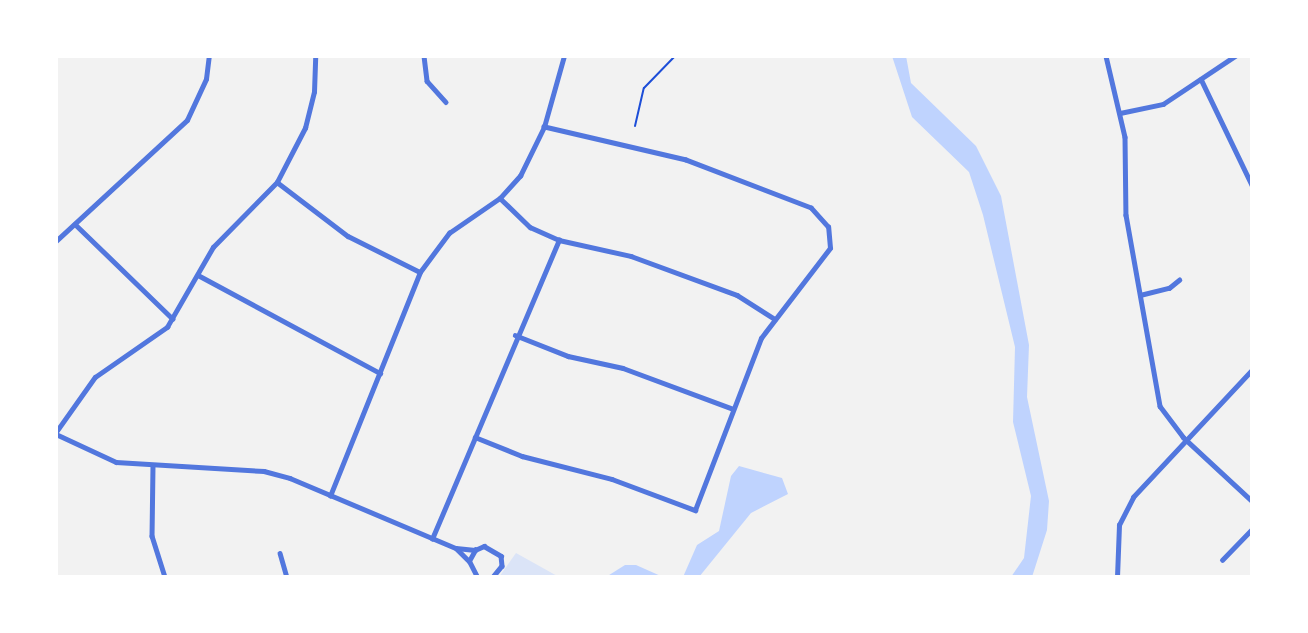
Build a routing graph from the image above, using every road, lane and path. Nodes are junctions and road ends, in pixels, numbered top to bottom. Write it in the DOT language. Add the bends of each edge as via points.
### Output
graph roads {
  1 [pos="209,56"];
  2 [pos="315,56"];
  3 [pos="424,56"];
  4 [pos="564,56"];
  5 [pos="675,56"];
  6 [pos="1106,56"];
  7 [pos="1235,56"];
  8 [pos="1202,79"];
  9 [pos="446,102"];
  10 [pos="1120,113"];
  11 [pos="635,126"];
  12 [pos="544,127"];
  13 [pos="277,182"];
  14 [pos="1252,185"];
  15 [pos="500,198"];
  16 [pos="75,224"];
  17 [pos="559,240"];
  18 [pos="56,241"];
  19 [pos="420,272"];
  20 [pos="198,275"];
  21 [pos="1179,280"];
  22 [pos="1140,295"];
  23 [pos="775,318"];
  24 [pos="173,319"];
  25 [pos="515,335"];
  26 [pos="1252,370"];
  27 [pos="380,373"];
  28 [pos="733,410"];
  29 [pos="56,433"];
  30 [pos="475,437"];
  31 [pos="1186,440"];
  32 [pos="153,466"];
  33 [pos="330,496"];
  34 [pos="1252,501"];
  35 [pos="1252,529"];
  36 [pos="432,538"];
  37 [pos="456,548"];
  38 [pos="475,550"];
  39 [pos="280,553"];
  40 [pos="1222,560"];
  41 [pos="469,561"];
  42 [pos="475,576"];
  43 [pos="165,577"];
  44 [pos="288,577"];
  45 [pos="493,577"];
  46 [pos="1117,577"];
  1 -- 16 [label="street" via="206,79 187,120"];
  2 -- 13 [label="street" via="314,92 305,128"];
  3 -- 9 [label="street" via="427,81"];
  4 -- 12 [label="street"];
  5 -- 11 [label="path" via="644,88"];
  6 -- 10 [label="street"];
  7 -- 8 [label="street"];
  8 -- 10 [label="street" via="1163,104"];
  8 -- 14 [label="street"];
  10 -- 22 [label="street" via="1126,215"];
  12 -- 15 [label="street" via="520,176"];
  12 -- 23 [label="street" via="686,160 817,212 830,235 828,254"];
  13 -- 19 [label="street" via="348,236"];
  13 -- 20 [label="street" via="225,233"];
  15 -- 17 [label="street" via="530,227"];
  15 -- 19 [label="street" via="449,233"];
  16 -- 18 [label="street"];
  16 -- 24 [label="street"];
  17 -- 23 [label="street" via="631,256 737,295"];
  17 -- 25 [label="street"];
  19 -- 27 [label="street"];
  20 -- 24 [label="street"];
  20 -- 27 [label="street"];
  21 -- 22 [label="street" via="1169,288"];
  22 -- 31 [label="street" via="1160,406"];
  23 -- 28 [label="street" via="761,338"];
  24 -- 29 [label="street" via="150,342 95,377"];
  25 -- 28 [label="street" via="568,356 623,368"];
  25 -- 30 [label="street"];
  26 -- 31 [label="street"];
  27 -- 33 [label="street"];
  28 -- 30 [label="street" via="695,510"];
  29 -- 32 [label="street" via="116,462"];
  30 -- 36 [label="street"];
  31 -- 34 [label="street"];
  31 -- 46 [label="street" via="1124,513 1119,526"];
  32 -- 33 [label="street" via="264,471"];
  32 -- 43 [label="street" via="152,536"];
  33 -- 36 [label="street"];
  35 -- 40 [label="street"];
  36 -- 37 [label="street"];
  37 -- 38 [label="street"];
  37 -- 41 [label="street"];
  38 -- 41 [label="street"];
  38 -- 45 [label="street" via="489,547 498,552 502,566"];
  39 -- 44 [label="street"];
  41 -- 42 [label="street"];
}
